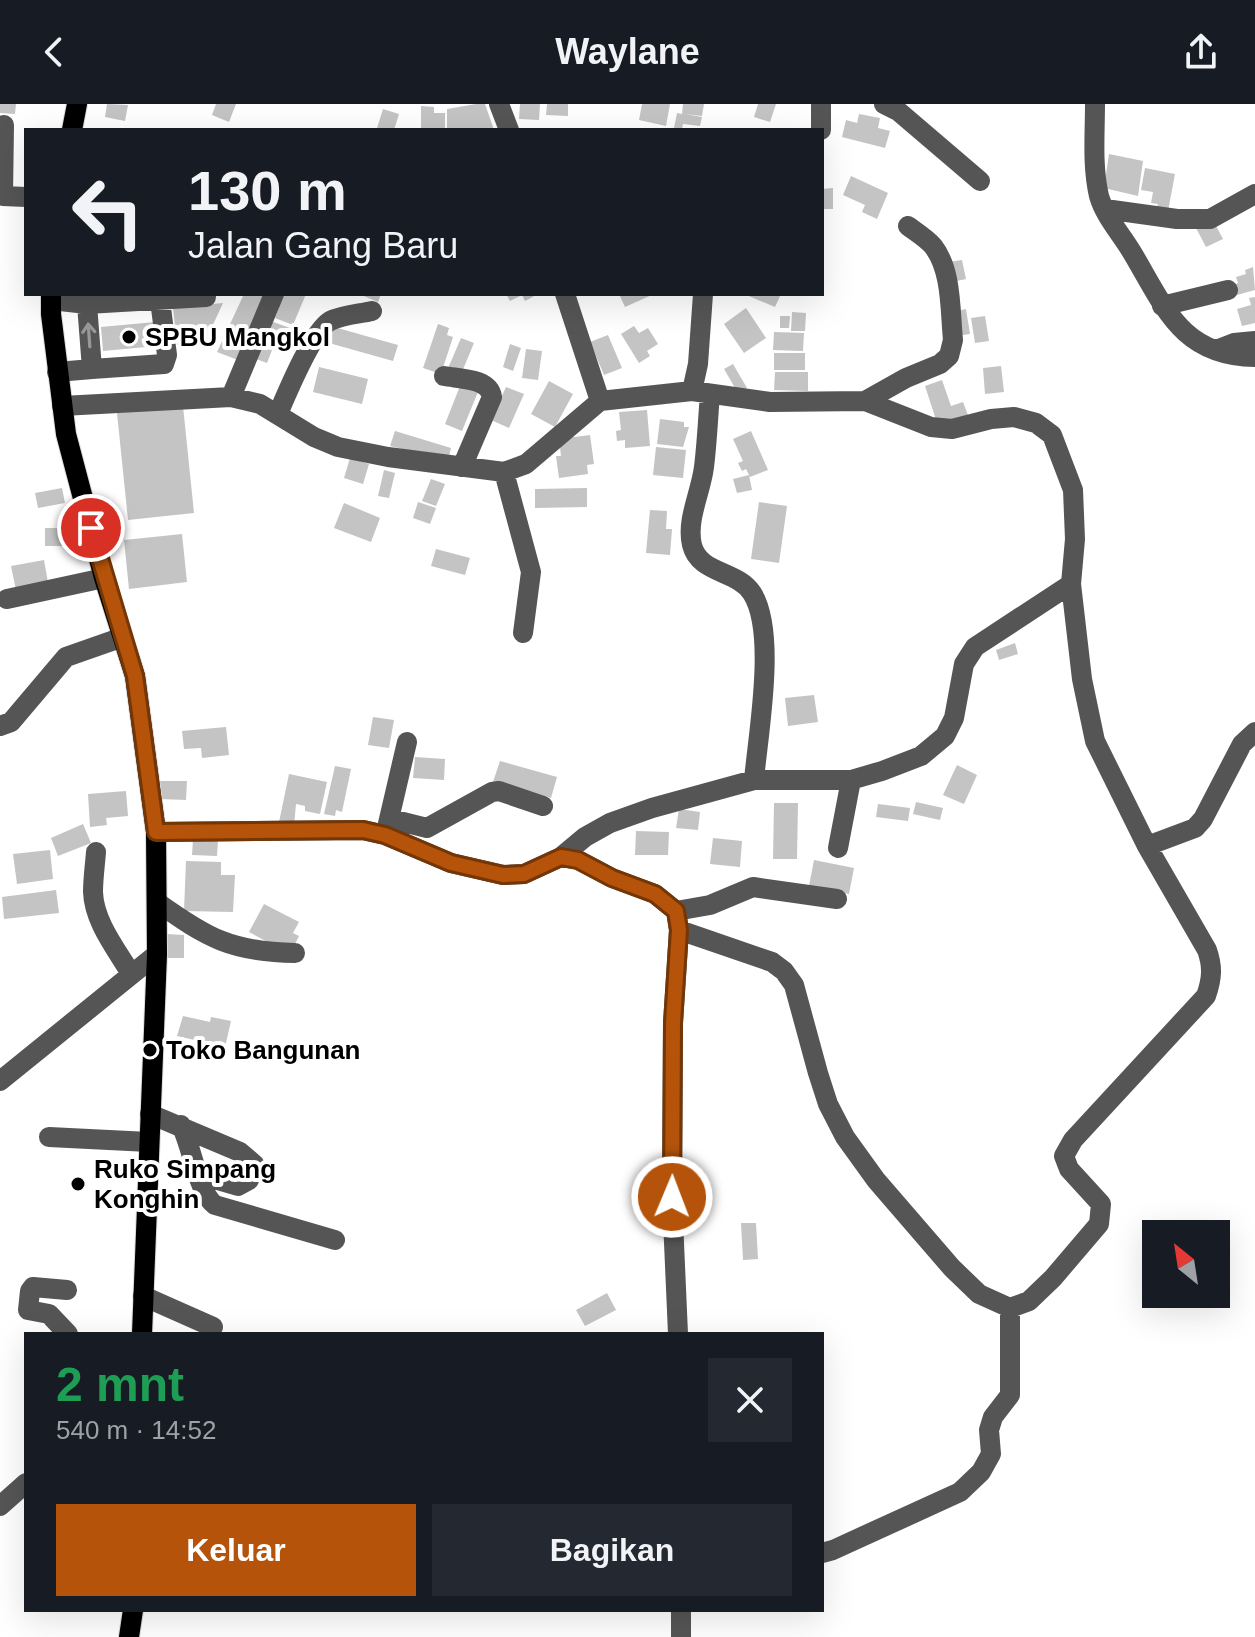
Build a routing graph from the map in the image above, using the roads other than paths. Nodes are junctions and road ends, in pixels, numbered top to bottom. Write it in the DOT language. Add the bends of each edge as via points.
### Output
graph roads {
  1 [pos="77,104"];
  2 [pos="499,104"];
  3 [pos="821,104"];
  4 [pos="884,104"];
  5 [pos="1095,104"];
  6 [pos="4,125"];
  7 [pos="72,128"];
  8 [pos="508,128"];
  9 [pos="821,128"];
  10 [pos="980,181"];
  11 [pos="1255,194"];
  12 [pos="24,197"];
  13 [pos="1105,209"];
  14 [pos="908,226"];
  15 [pos="1228,290"];
  16 [pos="273,296"];
  17 [pos="566,296"];
  18 [pos="703,296"];
  19 [pos="51,297"];
  20 [pos="206,297"];
  21 [pos="160,300"];
  22 [pos="87,304"];
  23 [pos="1162,306"];
  24 [pos="372,311"];
  25 [pos="1255,341"];
  26 [pos="1216,350"];
  27 [pos="1255,357"];
  28 [pos="92,369"];
  29 [pos="57,372"];
  30 [pos="444,376"];
  31 [pos="701,392"];
  32 [pos="231,397"];
  33 [pos="600,401"];
  34 [pos="865,401"];
  35 [pos="62,406"];
  36 [pos="278,414"];
  37 [pos="462,467"];
  38 [pos="504,472"];
  39 [pos="104,578"];
  40 [pos="1071,584"];
  41 [pos="7,599"];
  42 [pos="523,633"];
  43 [pos="123,637"];
  44 [pos="4,729"];
  45 [pos="1255,732"];
  46 [pos="407,742"];
  47 [pos="754,780"];
  48 [pos="851,780"];
  49 [pos="543,806"];
  50 [pos="388,827"];
  51 [pos="156,832"];
  52 [pos="1147,846"];
  53 [pos="838,848"];
  54 [pos="96,852"];
  55 [pos="561,857"];
  56 [pos="837,899"];
  57 [pos="157,902"];
  58 [pos="678,920"];
  59 [pos="295,953"];
  60 [pos="157,954"];
  61 [pos="131,974"];
  62 [pos="0,1081"];
  63 [pos="150,1114"];
  64 [pos="181,1125"];
  65 [pos="49,1137"];
  66 [pos="149,1142"];
  67 [pos="200,1175"];
  68 [pos="335,1240"];
  69 [pos="67,1290"];
  70 [pos="143,1296"];
  71 [pos="1010,1308"];
  72 [pos="213,1327"];
  73 [pos="66,1332"];
  74 [pos="142,1332"];
  75 [pos="678,1332"];
  76 [pos="24,1485"];
  77 [pos="0,1506"];
  78 [pos="824,1552"];
  79 [pos="133,1612"];
  80 [pos="681,1612"];
  81 [pos="129,1637"];
  82 [pos="681,1637"];
  1 -- 7 [label="main road"];
  2 -- 8 [label="street"];
  3 -- 9 [label="street"];
  4 -- 10 [label="street"];
  5 -- 13 [label="street" via="1095,165"];
  6 -- 12 [label="street" via="3,196"];
  11 -- 13 [label="street" via="1210,219"];
  13 -- 23 [label="street"];
  14 -- 34 [label="street" via="930,242 945,272 951,349 940,364"];
  15 -- 23 [label="street"];
  16 -- 32 [label="street"];
  17 -- 33 [label="street"];
  18 -- 31 [label="street"];
  19 -- 22 [label="street"];
  19 -- 29 [label="main road"];
  20 -- 21 [label="street"];
  21 -- 22 [label="street"];
  21 -- 28 [label="street" via="164,364"];
  28 -- 22 [label="street, one-way"];
  23 -- 26 [label="street" via="1185,334"];
  24 -- 36 [label="street" via="323,326"];
  25 -- 26 [label="street"];
  26 -- 27 [label="street"];
  28 -- 29 [label="street"];
  29 -- 35 [label="main road"];
  30 -- 37 [label="street" via="484,384 491,394"];
  31 -- 33 [label="street"];
  31 -- 34 [label="street" via="770,402"];
  31 -- 47 [label="street" via="704,468 692,543 697,557 737,578 752,593 766,641"];
  32 -- 35 [label="street"];
  32 -- 36 [label="street"];
  33 -- 38 [label="street" via="526,464"];
  34 -- 40 [label="street" via="931,427 952,429 1014,417 1052,435 1073,490"];
  35 -- 39 [label="main road"];
  36 -- 37 [label="street" via="338,447"];
  37 -- 38 [label="street"];
  38 -- 42 [label="street" via="531,572"];
  39 -- 41 [label="street"];
  39 -- 43 [label="main road"];
  40 -- 48 [label="street" via="975,647 964,664 954,718 945,736 921,756"];
  40 -- 52 [label="street" via="1095,741"];
  43 -- 44 [label="street" via="60,661"];
  43 -- 51 [label="main road" via="141,706"];
  45 -- 52 [label="street" via="1242,744 1195,828"];
  46 -- 50 [label="street"];
  47 -- 48 [label="street"];
  47 -- 55 [label="street" via="610,823"];
  48 -- 53 [label="street"];
  49 -- 50 [label="street" via="499,791 427,828"];
  50 -- 51 [label="street"];
  50 -- 55 [label="street" via="451,863 503,875 524,874"];
  51 -- 57 [label="main road"];
  52 -- 71 [label="street" via="1207,950 1211,983 1192,1012 1073,1140 1064,1156 1101,1204 1099,1224 1029,1301"];
  54 -- 61 [label="street" via="96,908"];
  55 -- 58 [label="street" via="655,894"];
  56 -- 58 [label="street" via="753,887"];
  57 -- 59 [label="street" via="222,943"];
  57 -- 60 [label="main road"];
  58 -- 71 [label="street" via="784,971 794,985 828,1104 845,1137 952,1268 979,1294"];
  58 -- 75 [label="street" via="672,1197"];
  60 -- 61 [label="street"];
  60 -- 63 [label="main road"];
  61 -- 62 [label="street"];
  63 -- 64 [label="street"];
  63 -- 66 [label="main road"];
  64 -- 67 [label="street"];
  64 -- 67 [label="street" via="254,1164 249,1180 238,1186"];
  65 -- 66 [label="street"];
  66 -- 70 [label="main road"];
  67 -- 68 [label="street" via="202,1192 215,1205"];
  69 -- 73 [label="street" via="33,1287 28,1310 49,1314"];
  70 -- 72 [label="street"];
  70 -- 74 [label="main road"];
  71 -- 78 [label="street" via="1010,1395 993,1417 991,1454 981,1472 960,1492"];
  76 -- 77 [label="street"];
  79 -- 81 [label="main road"];
  80 -- 82 [label="street"];
}
